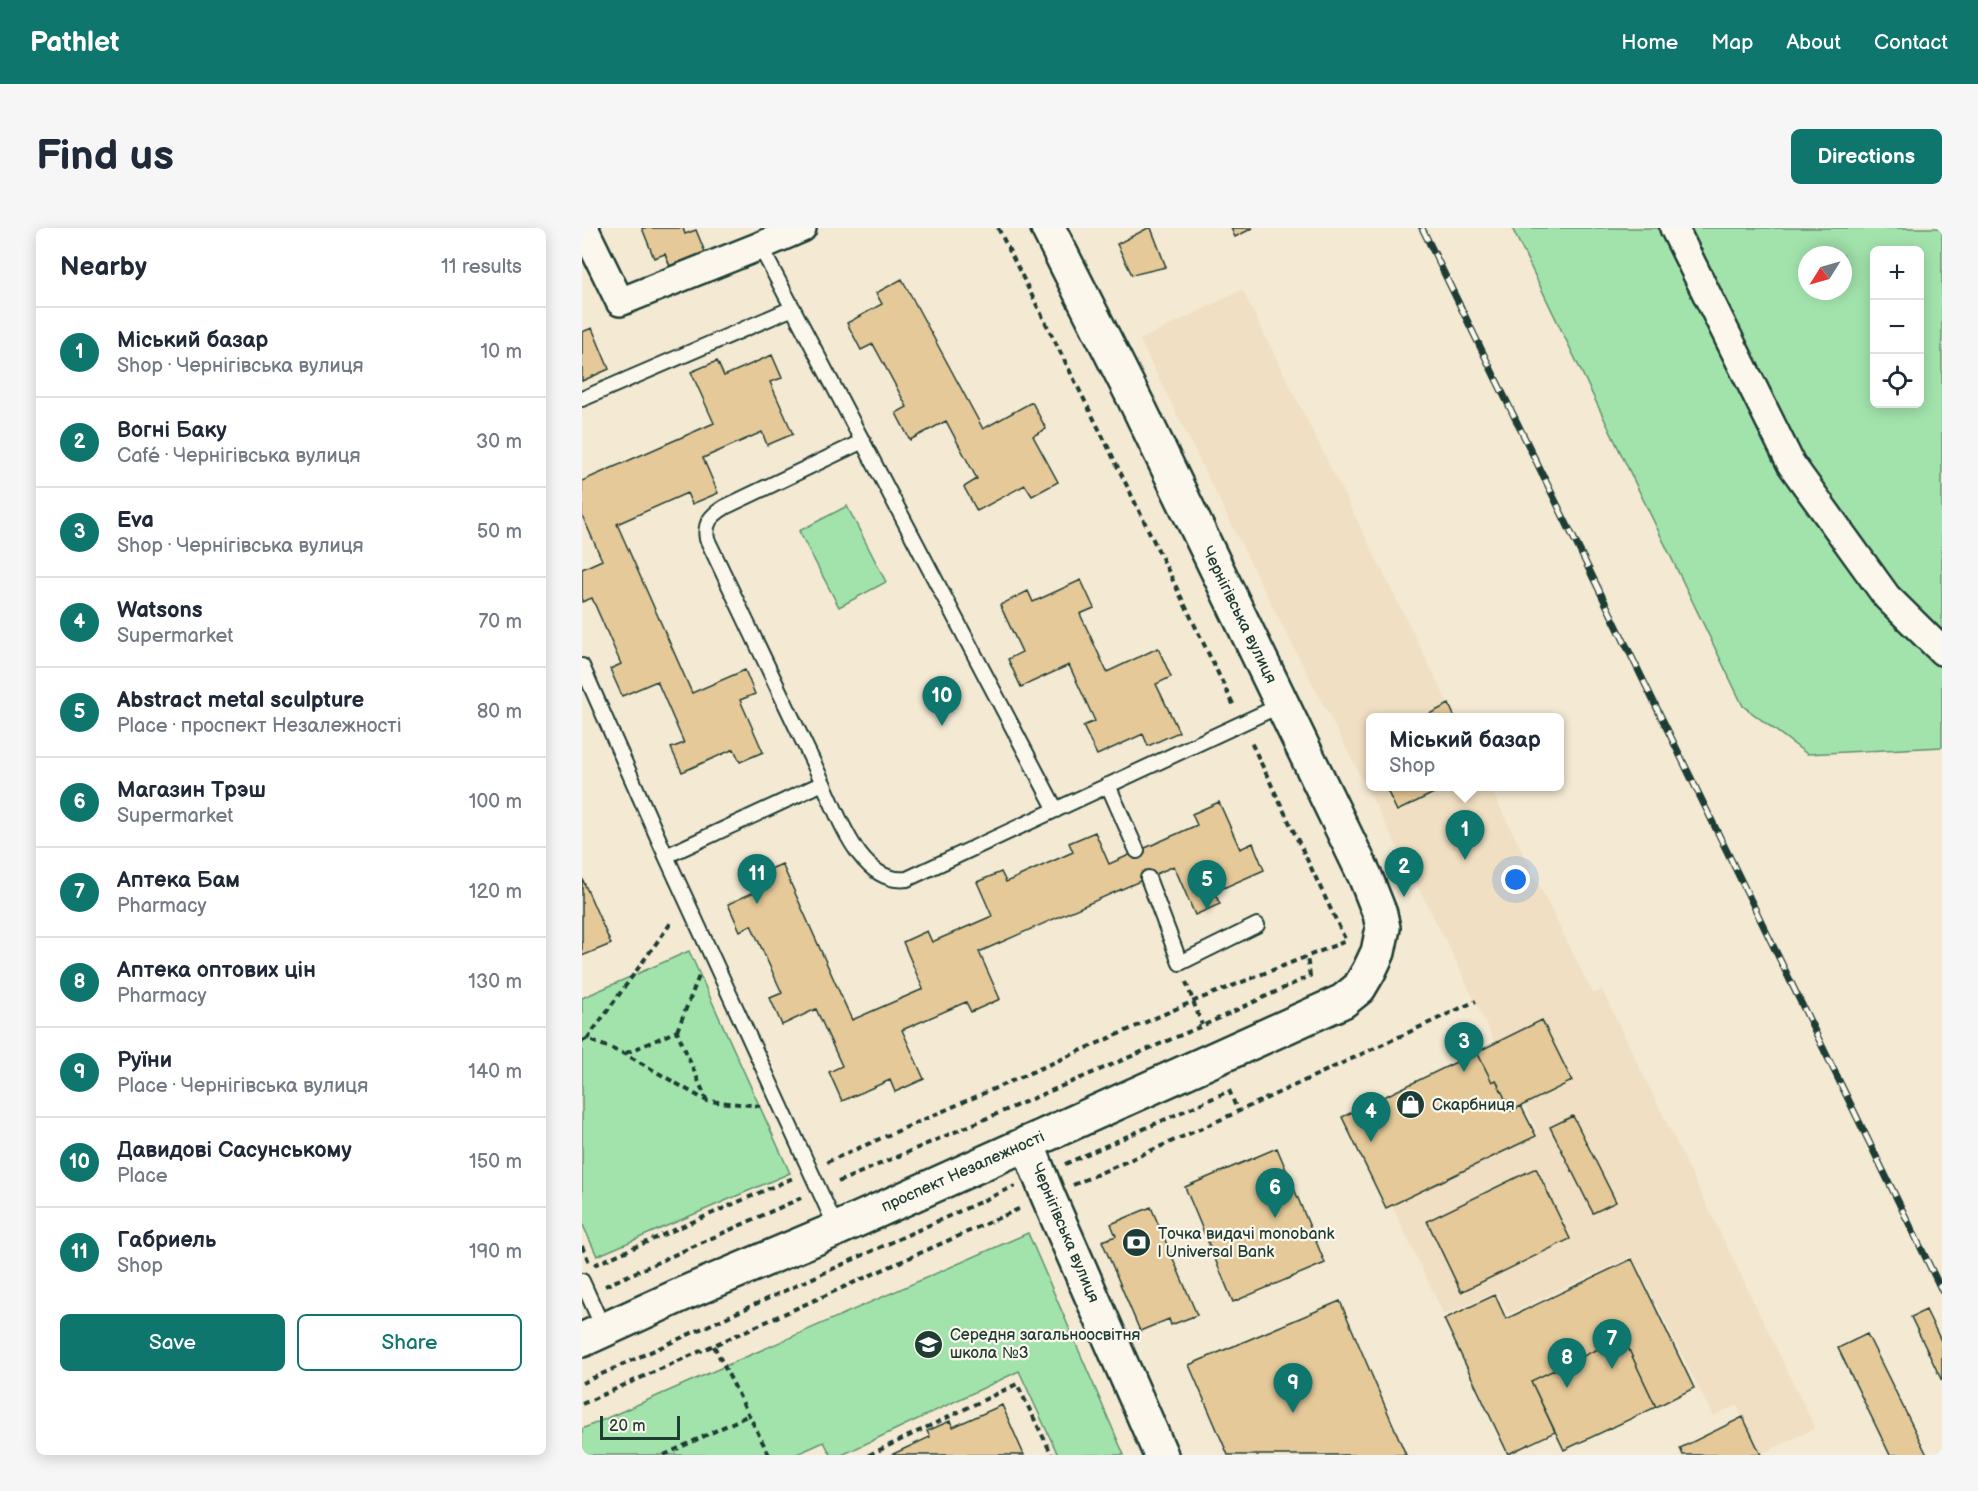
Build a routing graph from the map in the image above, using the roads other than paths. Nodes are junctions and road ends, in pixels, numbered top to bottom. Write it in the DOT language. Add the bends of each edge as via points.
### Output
graph roads {
  1 [pos="584,228"];
  2 [pos="802,228"];
  3 [pos="1048,228"];
  4 [pos="1674,228"];
  5 [pos="760,246"];
  6 [pos="793,308"];
  7 [pos="582,399"];
  8 [pos="863,441"];
  9 [pos="1942,651"];
  10 [pos="582,666"];
  11 [pos="1283,704"];
  12 [pos="823,783"];
  13 [pos="1108,785"];
  14 [pos="1056,810"];
  15 [pos="1137,851"];
  16 [pos="666,856"];
  17 [pos="1148,878"];
  18 [pos="1257,925"];
  19 [pos="1343,1001"];
  20 [pos="1027,1143"];
  21 [pos="837,1229"];
  22 [pos="585,1287"];
  23 [pos="593,1335"];
  24 [pos="1161,1455"];
  1 -- 5 [label="street" via="620,302"];
  2 -- 5 [label="street"];
  3 -- 11 [label="street, Чернігівська вулиця"];
  4 -- 9 [label="street" via="1791,464 1887,597"];
  5 -- 6 [label="lane"];
  6 -- 7 [label="lane"];
  6 -- 8 [label="lane"];
  8 -- 12 [label="lane" via="725,507 709,519 705,530"];
  8 -- 14 [label="lane"];
  10 -- 16 [label="lane"];
  11 -- 13 [label="lane"];
  11 -- 19 [label="street, Чернігівська вулиця" via="1346,835 1383,928 1378,952 1359,988"];
  12 -- 14 [label="lane" via="858,854 896,880 907,879"];
  12 -- 16 [label="lane"];
  13 -- 14 [label="lane"];
  13 -- 15 [label="lane"];
  16 -- 21 [label="lane"];
  17 -- 18 [label="lane" via="1179,963"];
  19 -- 20 [label="street, проспект Незалежності"];
  20 -- 21 [label="street, проспект Незалежності"];
  20 -- 24 [label="street, Чернігівська вулиця"];
  21 -- 23 [label="street, проспект Незалежності"];
  22 -- 23 [label="lane"];
}
